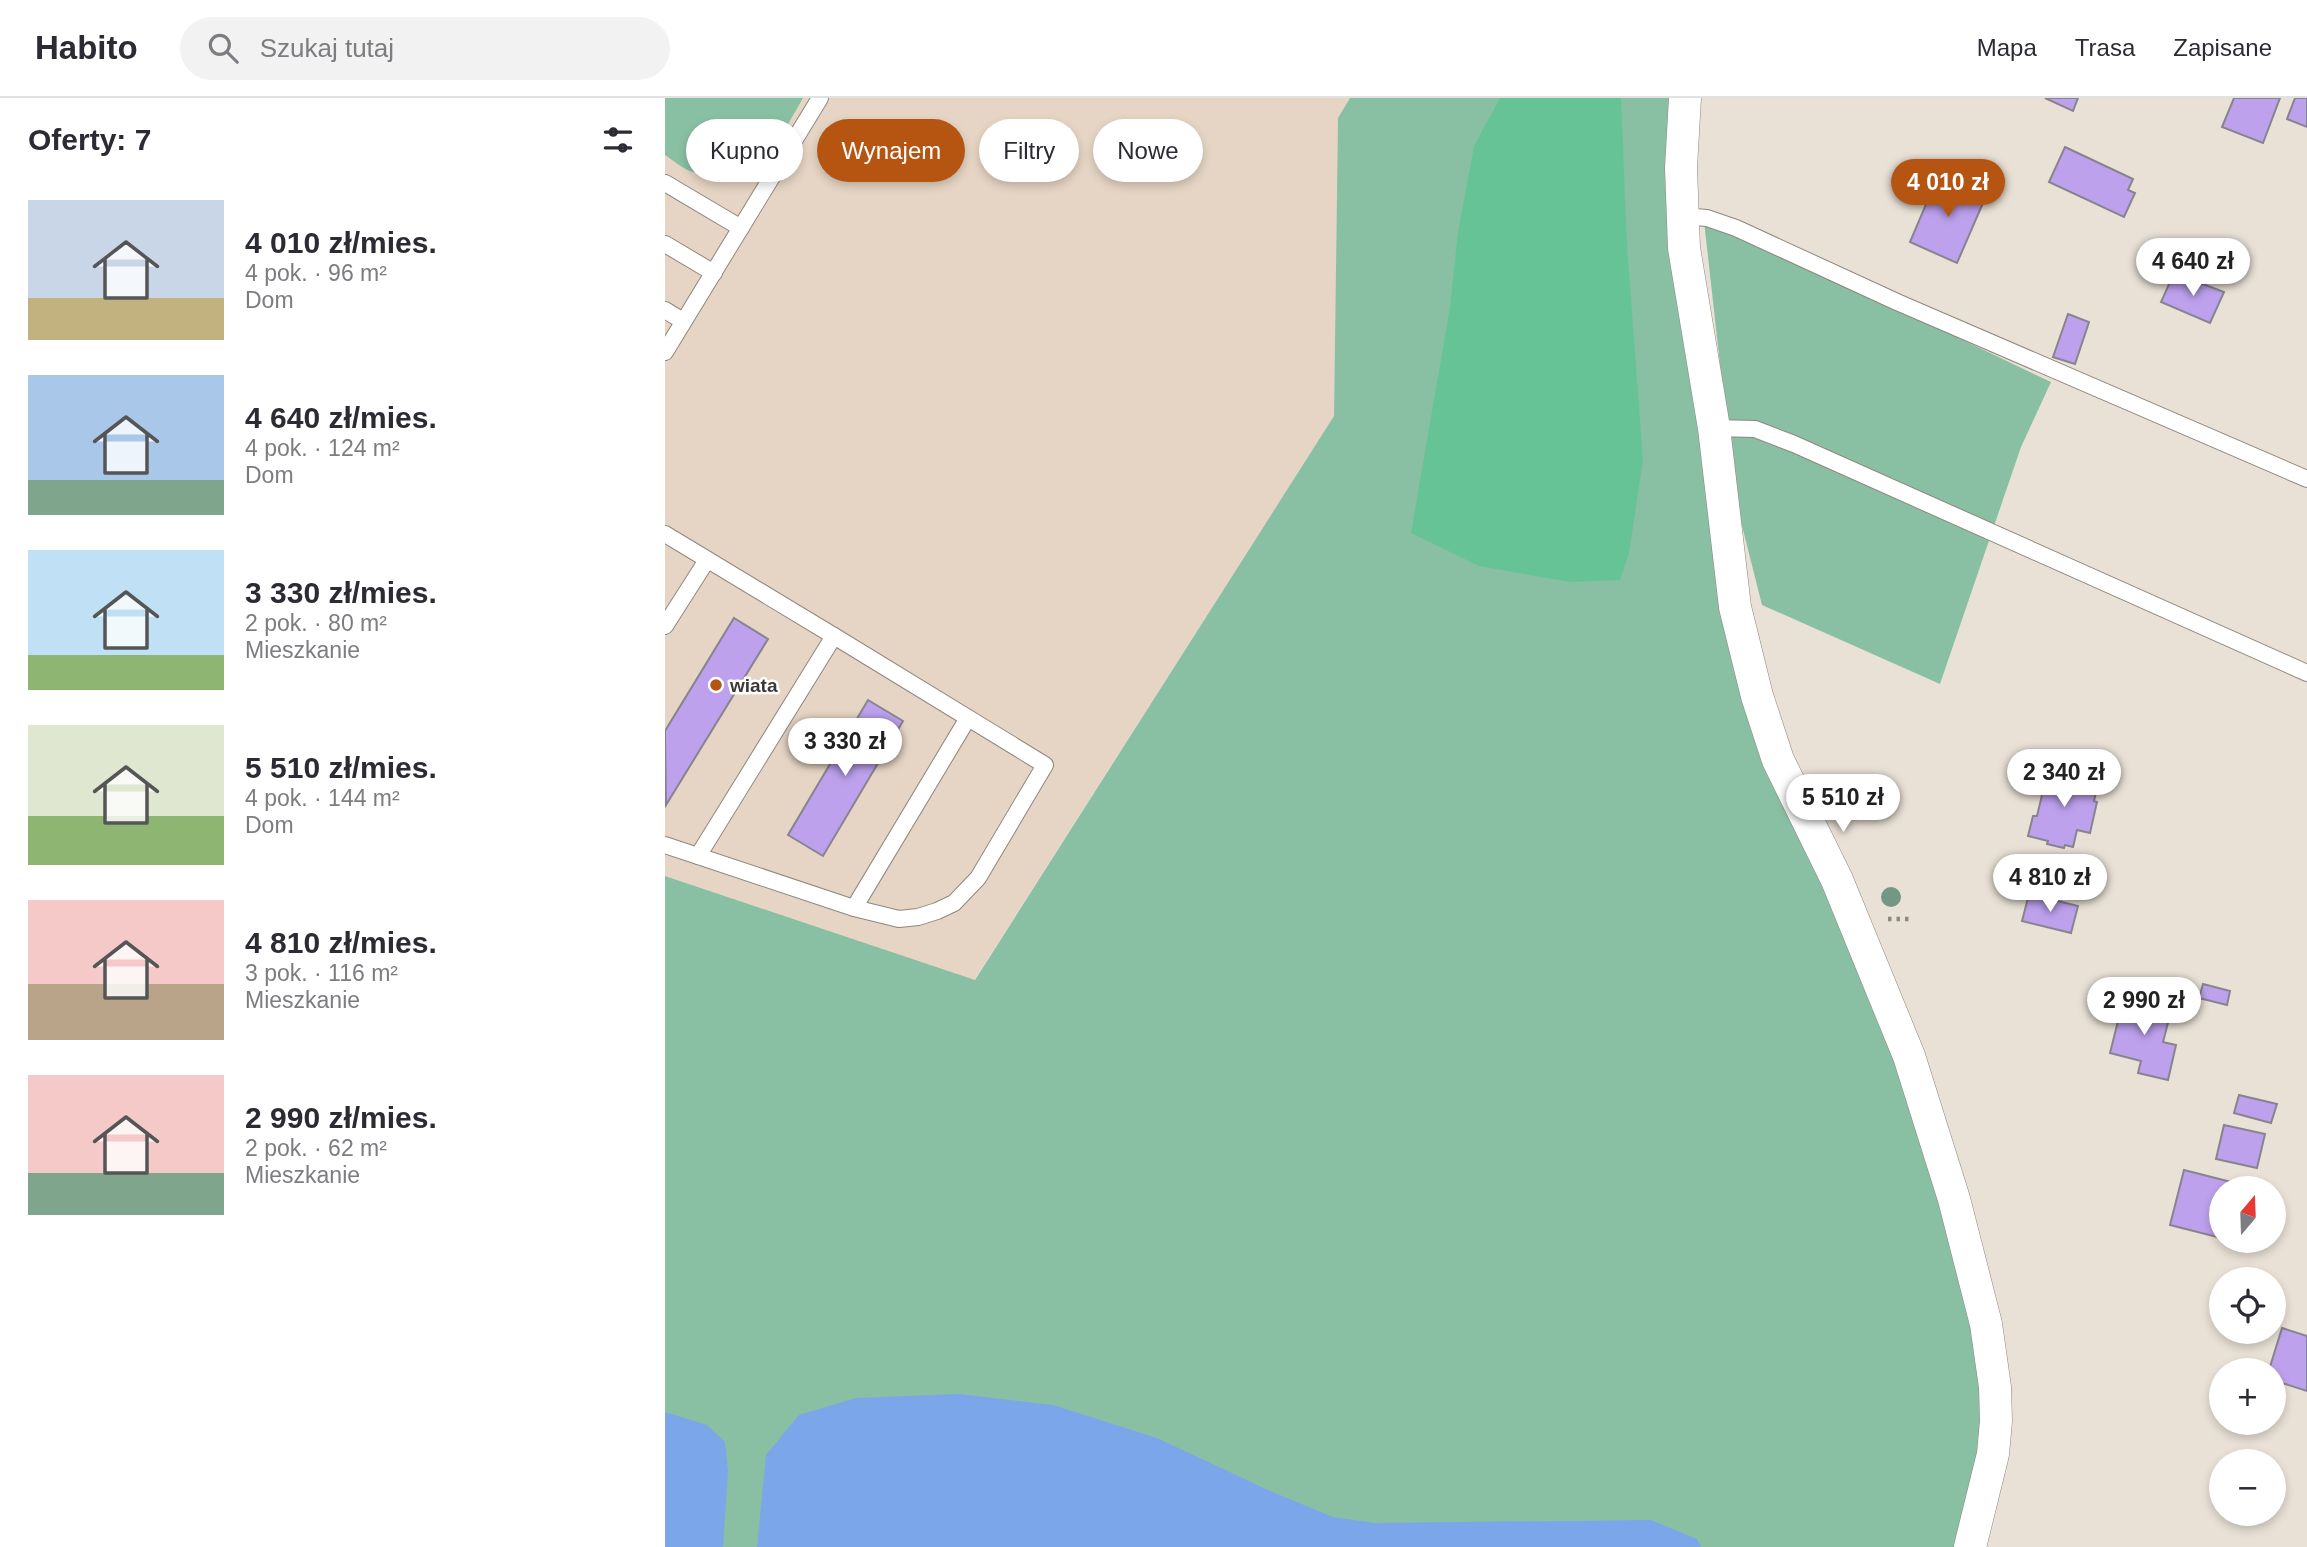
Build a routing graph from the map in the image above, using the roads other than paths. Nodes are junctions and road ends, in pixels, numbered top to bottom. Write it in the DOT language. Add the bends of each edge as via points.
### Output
graph roads {
  1 [pos="820,98"];
  2 [pos="1685,98"];
  3 [pos="665,183"];
  4 [pos="1683,216"];
  5 [pos="741,228"];
  6 [pos="665,244"];
  7 [pos="714,273"];
  8 [pos="665,310"];
  9 [pos="683,321"];
  10 [pos="665,352"];
  11 [pos="1714,428"];
  12 [pos="2307,479"];
  13 [pos="665,534"];
  14 [pos="707,560"];
  15 [pos="665,626"];
  16 [pos="834,636"];
  17 [pos="2307,673"];
  18 [pos="968,718"];
  19 [pos="665,845"];
  20 [pos="698,856"];
  21 [pos="854,908"];
  22 [pos="1970,1547"];
  1 -- 5 [label="lane"];
  2 -- 4 [label="street"];
  3 -- 5 [label="lane"];
  4 -- 11 [label="street" via="1684,248"];
  4 -- 12 [label="lane" via="1736,228"];
  5 -- 7 [label="lane"];
  6 -- 7 [label="lane"];
  7 -- 9 [label="lane"];
  8 -- 9 [label="lane"];
  9 -- 10 [label="lane"];
  11 -- 17 [label="lane" via="1755,429 1794,444"];
  11 -- 22 [label="street" via="1735,607 1757,696 1778,760 1837,880 1909,1056 1954,1199 1986,1324 1996,1420 1993,1454"];
  13 -- 14 [label="lane"];
  14 -- 15 [label="lane"];
  14 -- 16 [label="lane"];
  16 -- 18 [label="lane"];
  16 -- 20 [label="lane"];
  18 -- 21 [label="lane"];
  18 -- 21 [label="lane" via="1045,765 978,878 954,903 918,917 899,919"];
  19 -- 20 [label="lane"];
  20 -- 21 [label="lane"];
}
